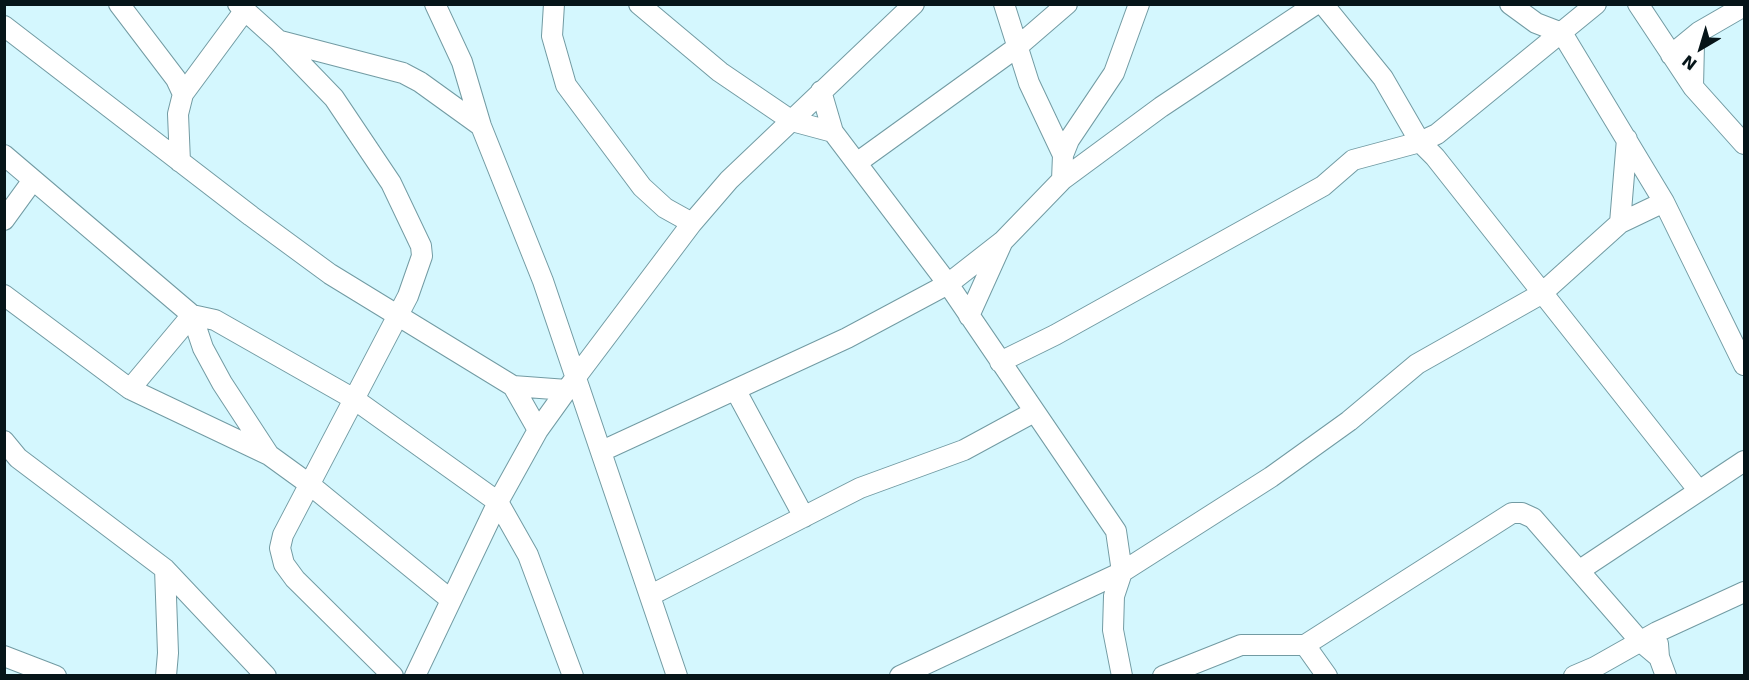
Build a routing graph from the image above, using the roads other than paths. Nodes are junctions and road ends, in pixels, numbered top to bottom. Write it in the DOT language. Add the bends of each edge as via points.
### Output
graph roads {
  1 [pos="119,4"];
  2 [pos="435,4"];
  3 [pos="450,4"];
  4 [pos="554,4"];
  5 [pos="639,4"];
  6 [pos="914,4"];
  7 [pos="1004,4"];
  8 [pos="1067,4"];
  9 [pos="1140,4"];
  10 [pos="1316,4"];
  11 [pos="1323,4"];
  12 [pos="1510,4"];
  13 [pos="1596,4"];
  14 [pos="1638,4"];
  15 [pos="1744,6"];
  16 [pos="241,7"];
  17 [pos="4,26"];
  18 [pos="447,27"];
  19 [pos="1699,32"];
  20 [pos="1562,33"];
  21 [pos="279,41"];
  22 [pos="1016,48"];
  23 [pos="1671,55"];
  24 [pos="1694,87"];
  25 [pos="821,92"];
  26 [pos="183,94"];
  27 [pos="792,121"];
  28 [pos="481,126"];
  29 [pos="833,132"];
  30 [pos="1428,138"];
  31 [pos="1627,139"];
  32 [pos="1744,144"];
  33 [pos="4,155"];
  34 [pos="1063,155"];
  35 [pos="180,162"];
  36 [pos="858,162"];
  37 [pos="33,180"];
  38 [pos="1062,180"];
  39 [pos="1664,202"];
  40 [pos="4,220"];
  41 [pos="1620,223"];
  42 [pos="693,224"];
  43 [pos="1004,241"];
  44 [pos="948,284"];
  45 [pos="1541,294"];
  46 [pos="4,295"];
  47 [pos="192,315"];
  48 [pos="969,316"];
  49 [pos="405,321"];
  50 [pos="1000,362"];
  51 [pos="1744,365"];
  52 [pos="572,384"];
  53 [pos="513,386"];
  54 [pos="130,389"];
  55 [pos="736,391"];
  56 [pos="354,399"];
  57 [pos="1034,412"];
  58 [pos="537,430"];
  59 [pos="4,441"];
  60 [pos="602,451"];
  61 [pos="269,455"];
  62 [pos="1744,462"];
  63 [pos="309,484"];
  64 [pos="1699,491"];
  65 [pos="498,502"];
  66 [pos="804,517"];
  67 [pos="165,569"];
  68 [pos="1580,570"];
  69 [pos="1122,572"];
  70 [pos="1744,592"];
  71 [pos="651,595"];
  72 [pos="451,600"];
  73 [pos="1649,636"];
  74 [pos="1305,645"];
  75 [pos="4,656"];
  76 [pos="56,675"];
  77 [pos="166,675"];
  78 [pos="266,675"];
  79 [pos="393,675"];
  80 [pos="415,675"];
  81 [pos="573,675"];
  82 [pos="676,675"];
  83 [pos="900,675"];
  84 [pos="1122,675"];
  85 [pos="1163,675"];
  86 [pos="1327,675"];
  87 [pos="1574,675"];
  88 [pos="1666,675"];
  1 -- 26 [label="street"];
  2 -- 18 [label="street"];
  3 -- 18 [label="street"];
  4 -- 42 [label="street" via="552,36 566,85 642,187 665,208"];
  5 -- 27 [label="street" via="720,72"];
  6 -- 25 [label="street"];
  7 -- 22 [label="street"];
  8 -- 22 [label="street"];
  9 -- 34 [label="street" via="1114,73 1075,129"];
  10 -- 38 [label="street" via="1161,107"];
  11 -- 30 [label="street"];
  12 -- 20 [label="street" via="1536,23"];
  13 -- 20 [label="street"];
  14 -- 23 [label="street"];
  15 -- 19 [label="street"];
  16 -- 21 [label="street"];
  16 -- 26 [label="street"];
  17 -- 35 [label="street"];
  18 -- 28 [label="street"];
  19 -- 23 [label="street"];
  19 -- 24 [label="street" via="1694,44"];
  20 -- 30 [label="street"];
  20 -- 31 [label="street"];
  21 -- 28 [label="street" via="403,73"];
  21 -- 49 [label="street" via="347,116 416,231 422,256 408,296"];
  22 -- 34 [label="street"];
  22 -- 36 [label="street"];
  23 -- 24 [label="street"];
  24 -- 32 [label="street"];
  25 -- 27 [label="street"];
  25 -- 29 [label="street"];
  26 -- 35 [label="street" via="178,114"];
  27 -- 29 [label="street"];
  27 -- 42 [label="street" via="729,180"];
  28 -- 52 [label="street" via="543,281"];
  29 -- 36 [label="street"];
  30 -- 45 [label="street" via="1435,157"];
  30 -- 50 [label="street" via="1353,160 1323,186"];
  31 -- 39 [label="street"];
  31 -- 41 [label="street"];
  33 -- 37 [label="street"];
  34 -- 38 [label="street"];
  35 -- 49 [label="street" via="321,267"];
  36 -- 44 [label="street"];
  37 -- 40 [label="street"];
  37 -- 47 [label="street"];
  38 -- 43 [label="street"];
  39 -- 41 [label="street"];
  39 -- 51 [label="street"];
  41 -- 45 [label="street"];
  42 -- 52 [label="street"];
  43 -- 44 [label="street"];
  43 -- 48 [label="street"];
  44 -- 48 [label="street"];
  44 -- 55 [label="street"];
  45 -- 64 [label="street"];
  45 -- 69 [label="street" via="1417,364 1349,421 1280,471"];
  46 -- 54 [label="street"];
  47 -- 54 [label="street"];
  47 -- 56 [label="street" via="214,320"];
  47 -- 61 [label="street" via="203,348 222,383"];
  48 -- 50 [label="street"];
  49 -- 53 [label="street"];
  49 -- 56 [label="street"];
  50 -- 57 [label="street"];
  52 -- 53 [label="street"];
  52 -- 58 [label="street"];
  52 -- 60 [label="street"];
  53 -- 58 [label="street"];
  54 -- 61 [label="street"];
  55 -- 60 [label="street"];
  55 -- 66 [label="street"];
  56 -- 63 [label="street"];
  56 -- 65 [label="street"];
  57 -- 66 [label="street" via="964,450 860,488"];
  57 -- 69 [label="street" via="1116,531"];
  58 -- 65 [label="street"];
  59 -- 67 [label="street" via="18,458"];
  60 -- 71 [label="street"];
  61 -- 63 [label="street"];
  62 -- 64 [label="street"];
  63 -- 72 [label="street"];
  63 -- 79 [label="street" via="283,535 280,548 284,564"];
  64 -- 68 [label="street"];
  65 -- 72 [label="street"];
  65 -- 81 [label="street" via="528,555"];
  66 -- 71 [label="street"];
  67 -- 77 [label="street"];
  67 -- 78 [label="street"];
  68 -- 73 [label="street"];
  68 -- 74 [label="street" via="1533,518 1512,513"];
  69 -- 83 [label="street"];
  69 -- 84 [label="street" via="1114,596 1113,630"];
  70 -- 73 [label="street"];
  71 -- 82 [label="street"];
  72 -- 80 [label="street"];
  73 -- 87 [label="street"];
  73 -- 88 [label="street"];
  74 -- 85 [label="street" via="1241,645"];
  74 -- 86 [label="street"];
  75 -- 76 [label="street"];
}
